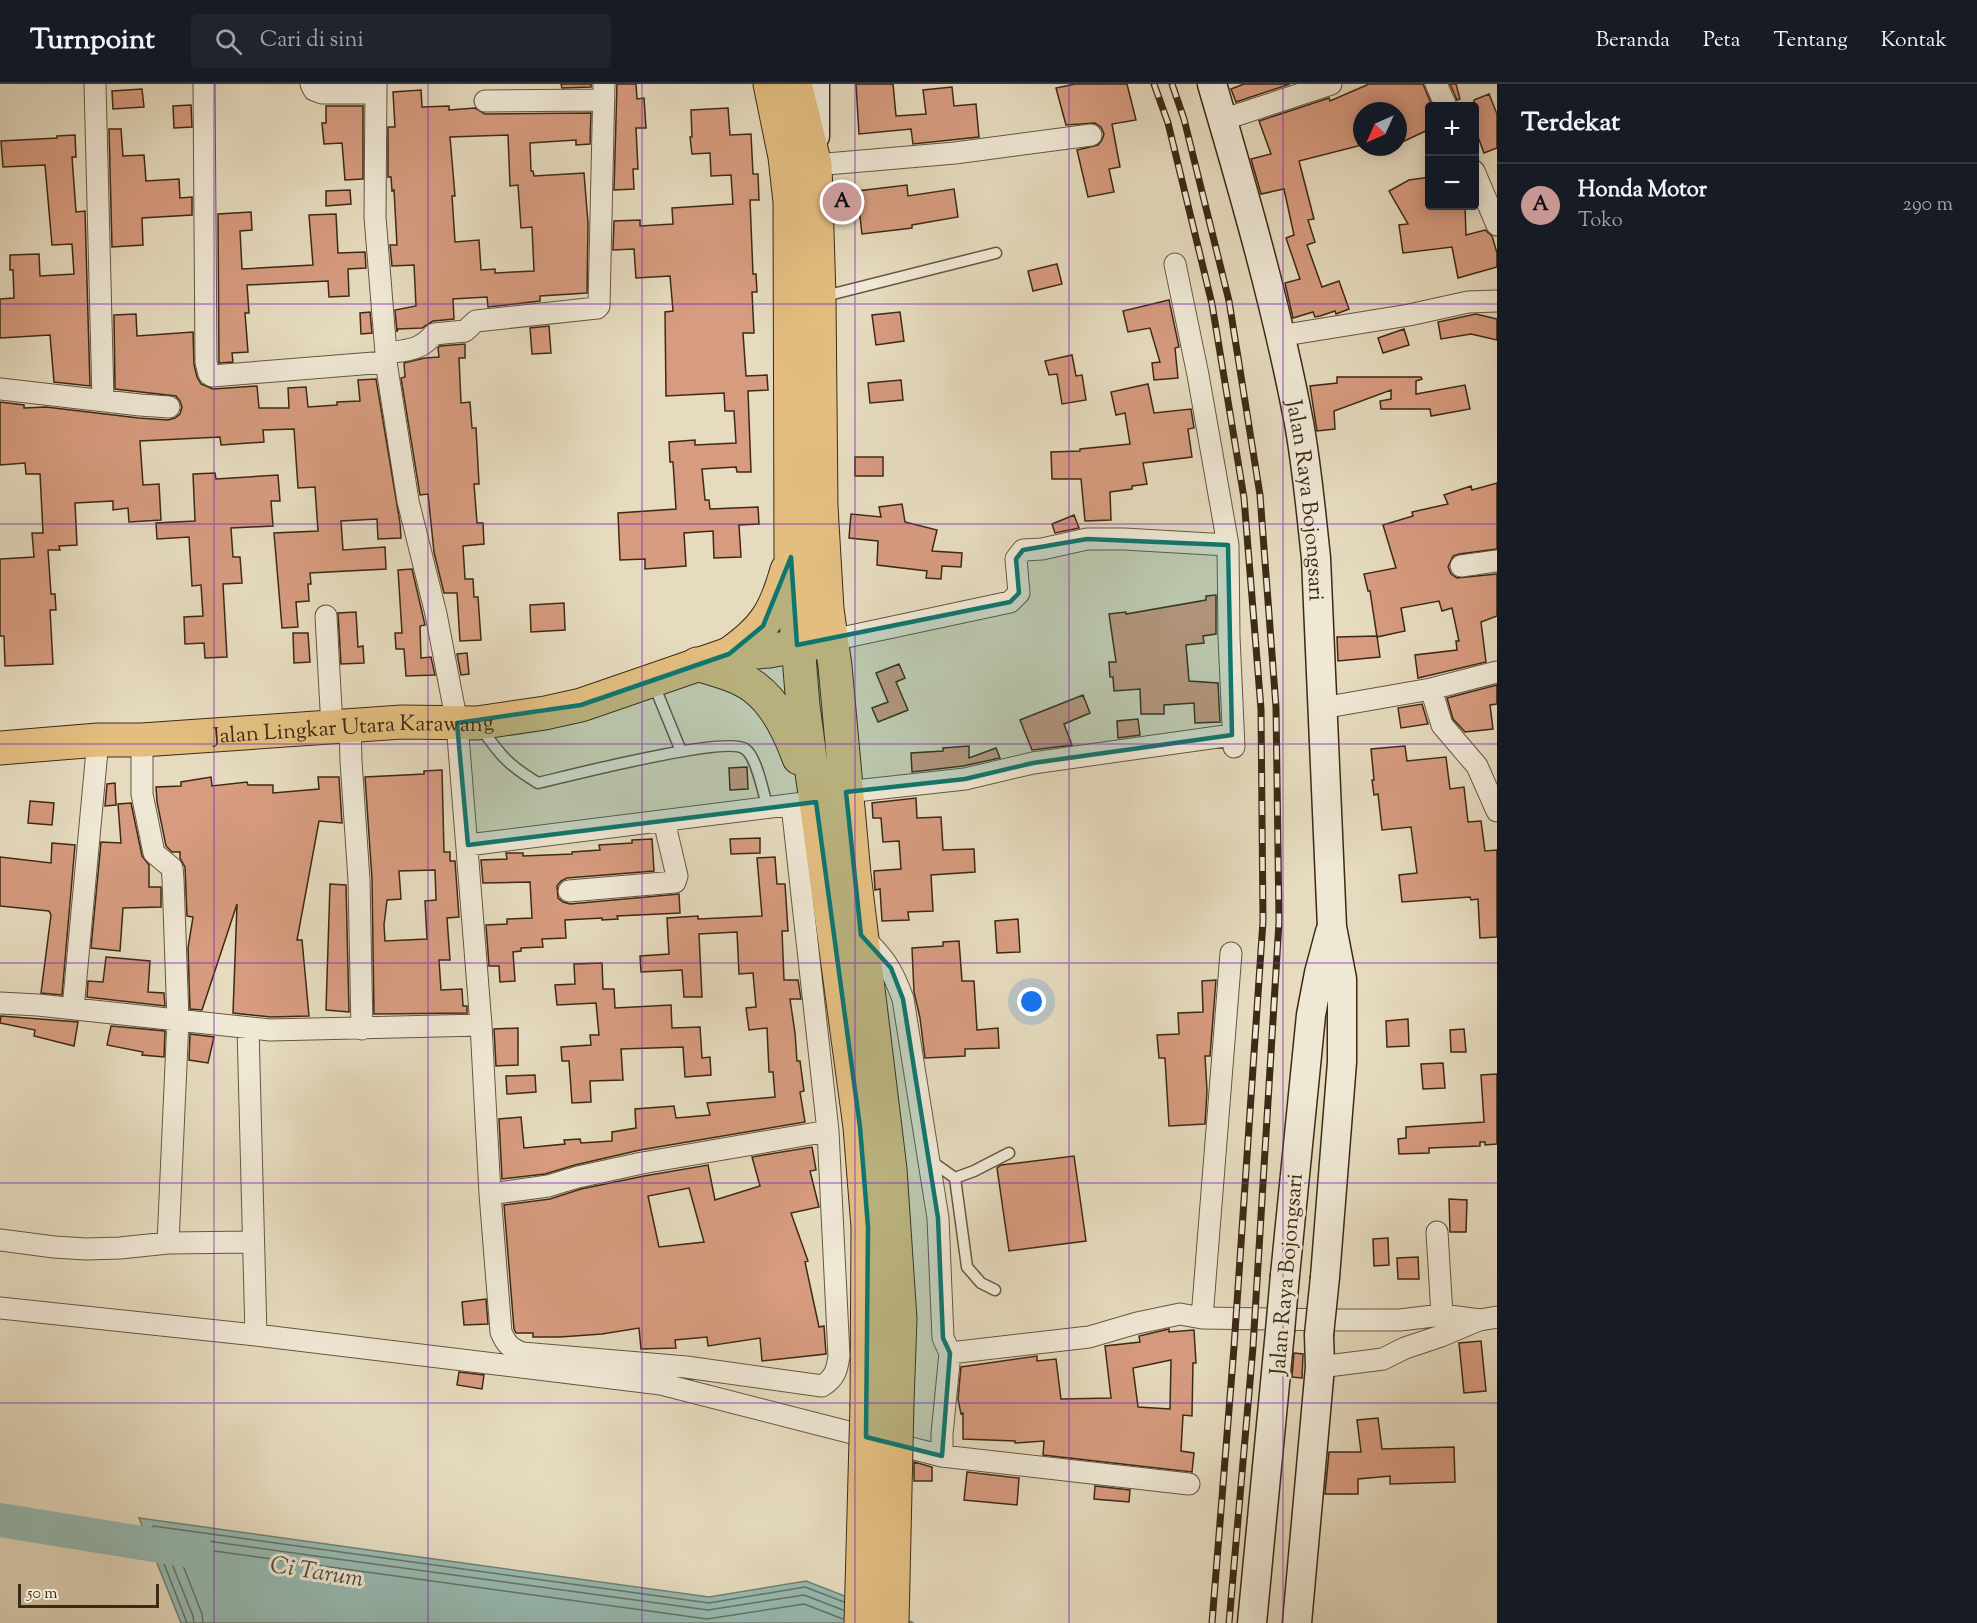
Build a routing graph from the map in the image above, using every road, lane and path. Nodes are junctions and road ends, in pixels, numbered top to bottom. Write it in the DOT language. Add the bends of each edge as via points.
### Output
graph roads {
  1 [pos="95,84"];
  2 [pos="204,84"];
  3 [pos="311,84"];
  4 [pos="770,84"];
  5 [pos="795,84"];
  6 [pos="816,84"];
  7 [pos="1212,84"];
  8 [pos="1331,84"];
  9 [pos="1436,84"];
  10 [pos="376,88"];
  11 [pos="604,92"];
  12 [pos="485,101"];
  13 [pos="1444,102"];
  14 [pos="1222,120"];
  15 [pos="1091,135"];
  16 [pos="815,165"];
  17 [pos="1479,183"];
  18 [pos="1497,225"];
  19 [pos="996,254"];
  20 [pos="1175,264"];
  21 [pos="819,297"];
  22 [pos="1497,301"];
  23 [pos="1279,336"];
  24 [pos="386,358"];
  25 [pos="0,389"];
  26 [pos="103,400"];
  27 [pos="169,406"];
  28 [pos="1228,545"];
  29 [pos="791,557"];
  30 [pos="1497,561"];
  31 [pos="1461,566"];
  32 [pos="326,616"];
  33 [pos="834,653"];
  34 [pos="729,654"];
  35 [pos="798,657"];
  36 [pos="697,664"];
  37 [pos="1497,672"];
  38 [pos="652,681"];
  39 [pos="1431,689"];
  40 [pos="1322,708"];
  41 [pos="467,723"];
  42 [pos="341,726"];
  43 [pos="98,740"];
  44 [pos="142,740"];
  45 [pos="0,748"];
  46 [pos="681,751"];
  47 [pos="818,800"];
  48 [pos="768,808"];
  49 [pos="1497,811"];
  50 [pos="664,821"];
  51 [pos="468,845"];
  52 [pos="569,891"];
  53 [pos="1332,927"];
  54 [pos="861,935"];
  55 [pos="1231,953"];
  56 [pos="0,1003"];
  57 [pos="73,1009"];
  58 [pos="178,1020"];
  59 [pos="481,1025"];
  60 [pos="248,1028"];
  61 [pos="362,1029"];
  62 [pos="828,1131"];
  63 [pos="1009,1153"];
  64 [pos="929,1159"];
  65 [pos="955,1178"];
  66 [pos="490,1194"];
  67 [pos="1289,1224"];
  68 [pos="1329,1225"];
  69 [pos="1437,1232"];
  70 [pos="0,1240"];
  71 [pos="253,1242"];
  72 [pos="168,1243"];
  73 [pos="995,1290"];
  74 [pos="0,1308"];
  75 [pos="1442,1314"];
  76 [pos="1202,1318"];
  77 [pos="1488,1318"];
  78 [pos="1400,1320"];
  79 [pos="256,1335"];
  80 [pos="1405,1348"];
  81 [pos="950,1353"];
  82 [pos="1320,1366"];
  83 [pos="882,1403"];
  84 [pos="942,1456"];
  85 [pos="1189,1484"];
  86 [pos="861,1623"];
  87 [pos="892,1623"];
  88 [pos="1252,1623"];
  89 [pos="1298,1623"];
  1 -- 26 [label="street"];
  2 -- 24 [label="street" via="209,374"];
  3 -- 10 [label="street" via="321,93"];
  4 -- 29 [label="main road" via="790,202"];
  5 -- 16 [label="main road"];
  6 -- 16 [label="street"];
  7 -- 14 [label="street, Jalan Raya Bojongsari"];
  8 -- 14 [label="street"];
  9 -- 13 [label="street"];
  10 -- 24 [label="street" via="375,217"];
  11 -- 12 [label="street"];
  11 -- 24 [label="street" via="599,306 477,321 465,330 434,334 418,348"];
  14 -- 23 [label="street, Jalan Raya Bojongsari" via="1264,266"];
  15 -- 16 [label="street" via="955,153"];
  16 -- 21 [label="main road"];
  17 -- 18 [label="street"];
  19 -- 21 [label="lane"];
  20 -- 28 [label="street"];
  21 -- 33 [label="main road" via="820,506"];
  22 -- 23 [label="street" via="1468,302"];
  23 -- 40 [label="street, Jalan Raya Bojongsari" via="1299,423 1310,501"];
  24 -- 41 [label="street" via="408,501"];
  25 -- 26 [label="street"];
  26 -- 27 [label="street"];
  28 -- 33 [label="street" via="1087,539 1023,550 1016,559 1019,593 1010,602"];
  28 -- 47 [label="street" via="1233,741 1033,763 965,780"];
  29 -- 34 [label="main road" via="782,588 763,626"];
  29 -- 35 [label="main road"];
  30 -- 31 [label="street"];
  32 -- 42 [label="street"];
  33 -- 35 [label="main road, Jalan Lingkar Utara Karawang"];
  33 -- 47 [label="main road"];
  34 -- 35 [label="main road, Jalan Lingkar Utara Karawang" via="769,651"];
  34 -- 36 [label="main road, Jalan Lingkar Utara Karawang"];
  35 -- 36 [label="main road, Jalan Lingkar Utara Karawang" via="746,670"];
  35 -- 47 [label="main road"];
  36 -- 38 [label="main road, Jalan Lingkar Utara Karawang"];
  36 -- 47 [label="main road" via="754,687 769,702 792,738"];
  37 -- 39 [label="street"];
  38 -- 41 [label="main road, Jalan Lingkar Utara Karawang" via="581,705"];
  38 -- 46 [label="lane"];
  39 -- 40 [label="street"];
  39 -- 49 [label="street" via="1442,725 1477,766"];
  40 -- 53 [label="street, Jalan Raya Bojongsari"];
  41 -- 42 [label="main road, Jalan Lingkar Utara Karawang"];
  41 -- 46 [label="lane" via="505,761 538,783"];
  41 -- 51 [label="street"];
  42 -- 44 [label="main road, Jalan Lingkar Utara Karawang"];
  42 -- 61 [label="street" via="351,761 359,880"];
  43 -- 44 [label="main road, Jalan Lingkar Utara Karawang"];
  43 -- 45 [label="main road, Jalan Lingkar Utara Karawang"];
  43 -- 57 [label="street"];
  44 -- 58 [label="street" via="142,794 154,853 172,868"];
  46 -- 48 [label="lane" via="743,747 751,755"];
  47 -- 48 [label="street"];
  47 -- 54 [label="main road"];
  47 -- 62 [label="street"];
  47 -- 83 [label="main road" via="860,1127"];
  48 -- 50 [label="street"];
  50 -- 51 [label="street"];
  50 -- 52 [label="street" via="677,876 675,882"];
  51 -- 59 [label="street"];
  53 -- 67 [label="street, Jalan Raya Bojongsari" via="1311,1016"];
  53 -- 68 [label="street, Jalan Raya Bojongsari" via="1342,979 1342,1062"];
  54 -- 64 [label="street" via="891,968 903,999"];
  54 -- 83 [label="main road" via="890,1169 900,1318"];
  55 -- 76 [label="street"];
  56 -- 57 [label="street"];
  57 -- 58 [label="street"];
  58 -- 60 [label="street"];
  58 -- 72 [label="street"];
  59 -- 61 [label="street"];
  59 -- 66 [label="street"];
  60 -- 61 [label="street"];
  60 -- 71 [label="street"];
  62 -- 66 [label="street"];
  62 -- 66 [label="street" via="839,1356 833,1379 822,1386 686,1367 522,1353 511,1348 501,1332"];
  63 -- 65 [label="lane"];
  64 -- 65 [label="lane"];
  64 -- 81 [label="street" via="938,1218 943,1338"];
  65 -- 73 [label="lane" via="967,1267 981,1283"];
  67 -- 68 [label="street"];
  67 -- 88 [label="street, Jalan Raya Bojongsari, bridge"];
  68 -- 82 [label="street, Jalan Raya Bojongsari, bridge"];
  69 -- 75 [label="street"];
  70 -- 72 [label="street" via="86,1249"];
  71 -- 72 [label="street"];
  71 -- 79 [label="street"];
  74 -- 79 [label="street"];
  75 -- 77 [label="street"];
  75 -- 78 [label="street"];
  76 -- 78 [label="street"];
  76 -- 81 [label="street" via="1180,1314 1089,1337"];
  77 -- 80 [label="street"];
  78 -- 80 [label="street"];
  79 -- 84 [label="street" via="661,1384"];
  80 -- 82 [label="street" via="1383,1359"];
  81 -- 84 [label="street"];
  82 -- 89 [label="street, Jalan Raya Bojongsari"];
  83 -- 86 [label="main road, bridge"];
  83 -- 87 [label="main road, bridge"];
  84 -- 85 [label="street"];
}
